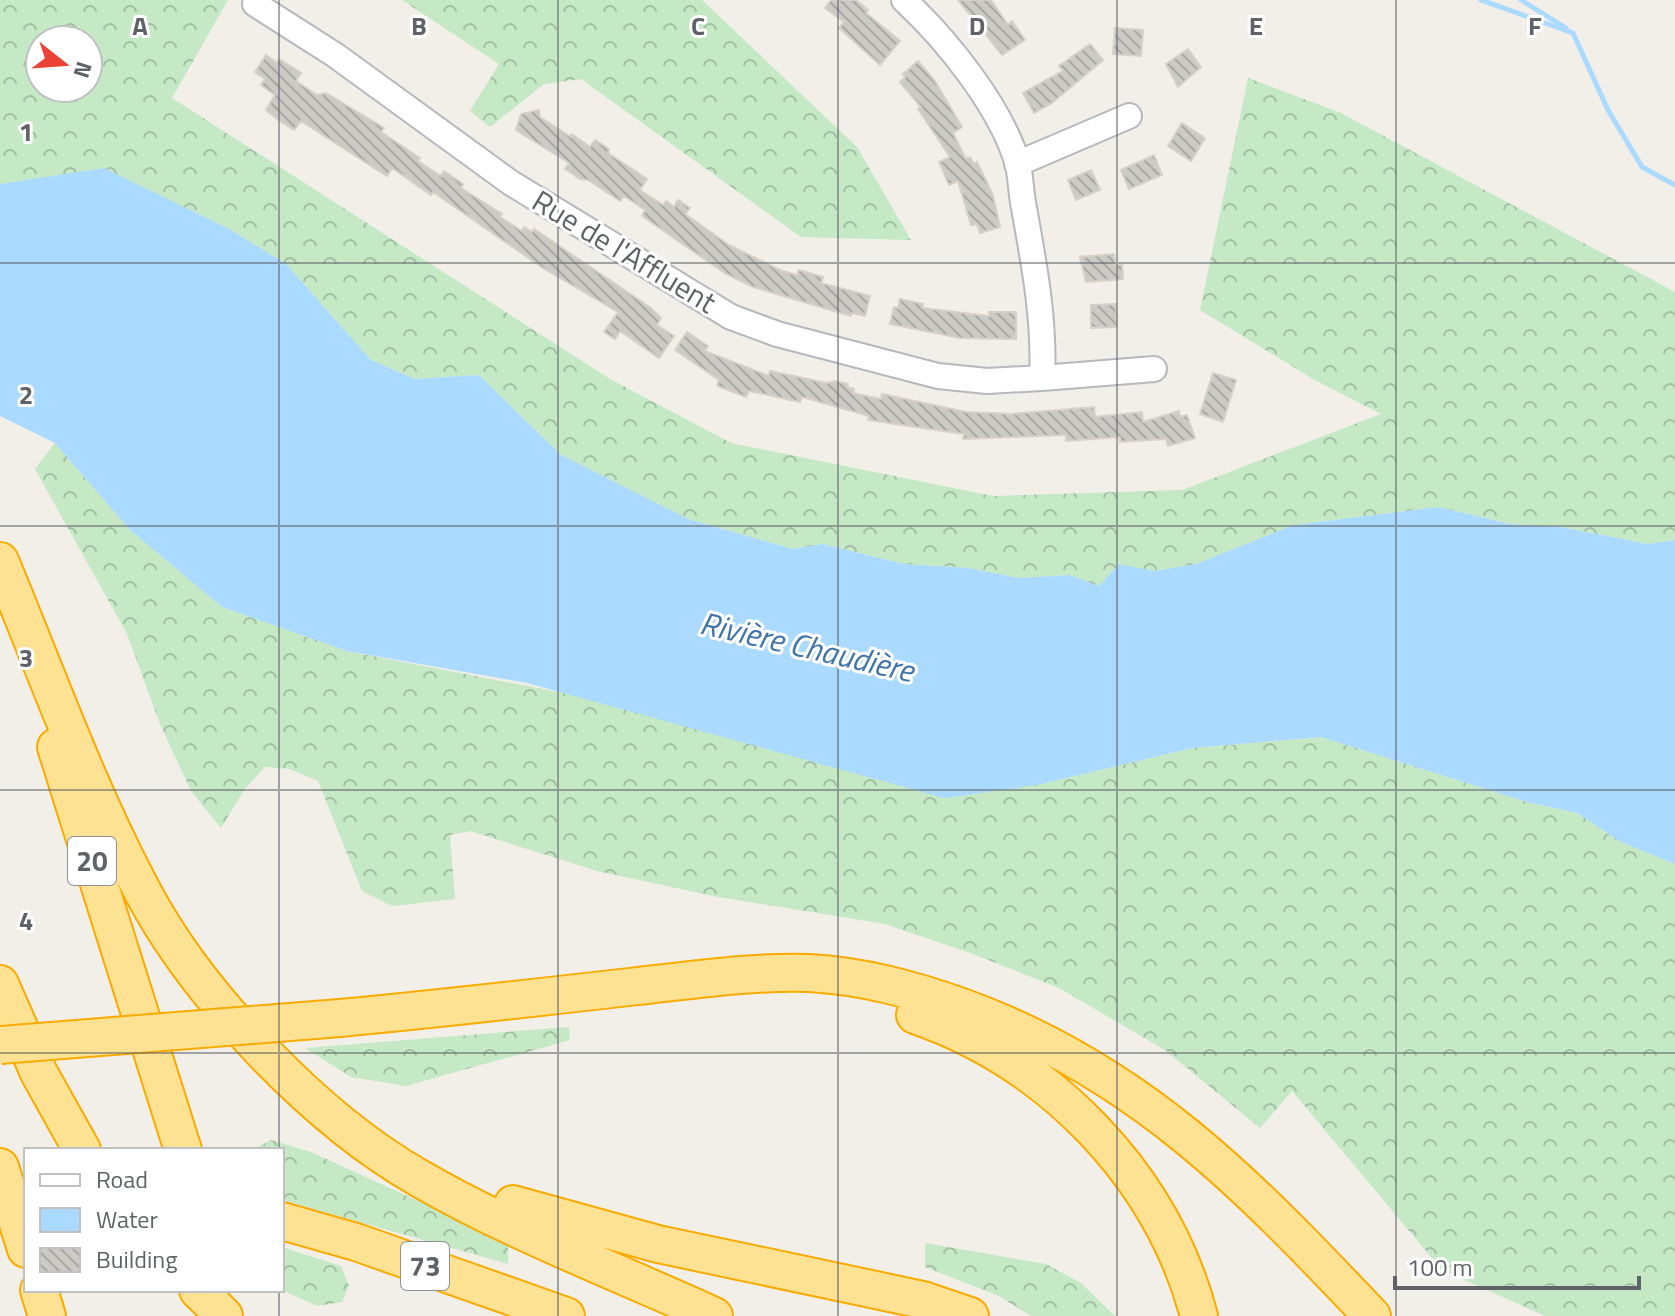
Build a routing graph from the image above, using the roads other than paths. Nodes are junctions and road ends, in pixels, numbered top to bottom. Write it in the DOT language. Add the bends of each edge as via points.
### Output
graph roads {
  1 [pos="904,0"];
  2 [pos="255,4"];
  3 [pos="1129,116"];
  4 [pos="1017,164"];
  5 [pos="1154,369"];
  6 [pos="1042,378"];
  7 [pos="0,561"];
  8 [pos="0,572"];
  9 [pos="0,984"];
  10 [pos="405,1012"];
  11 [pos="0,1045"];
  12 [pos="310,1095"];
  13 [pos="81,1148"];
  14 [pos="182,1148"];
  15 [pos="0,1159"];
  16 [pos="24,1163"];
  17 [pos="0,1167"];
  18 [pos="284,1222"];
  19 [pos="24,1243"];
  20 [pos="40,1292"];
  21 [pos="200,1292"];
  22 [pos="229,1292"];
  23 [pos="47,1316"];
  24 [pos="224,1316"];
  25 [pos="236,1316"];
  26 [pos="566,1316"];
  27 [pos="714,1316"];
  28 [pos="970,1316"];
  29 [pos="1199,1316"];
  30 [pos="1372,1316"];
  1 -- 4 [label="street" via="966,70"];
  2 -- 6 [label="street, Rue de l'Affluent" via="335,55 511,183 731,317 938,376 987,381"];
  3 -- 4 [label="street"];
  4 -- 6 [label="street" via="1036,265"];
  5 -- 6 [label="street, Rue de l'Affluent"];
  7 -- 12 [label="highway" via="144,895 217,1000"];
  8 -- 14 [label="highway, 20"];
  9 -- 13 [label="highway" via="39,1073"];
  10 -- 11 [label="highway, bridge"];
  10 -- 29 [label="highway" via="767,990 845,996 941,1024 1038,1079 1106,1142 1166,1231"];
  10 -- 30 [label="highway" via="758,973 842,975 906,988 1040,1040 1171,1120 1253,1192"];
  12 -- 27 [label="highway" via="418,1178"];
  12 -- 28 [label="highway" via="436,1170 540,1213 658,1244 923,1300"];
  15 -- 16 [label="highway"];
  17 -- 19 [label="highway"];
  18 -- 26 [label="highway, 73"];
  20 -- 23 [label="highway"];
  21 -- 24 [label="highway"];
  22 -- 25 [label="highway"];
}
